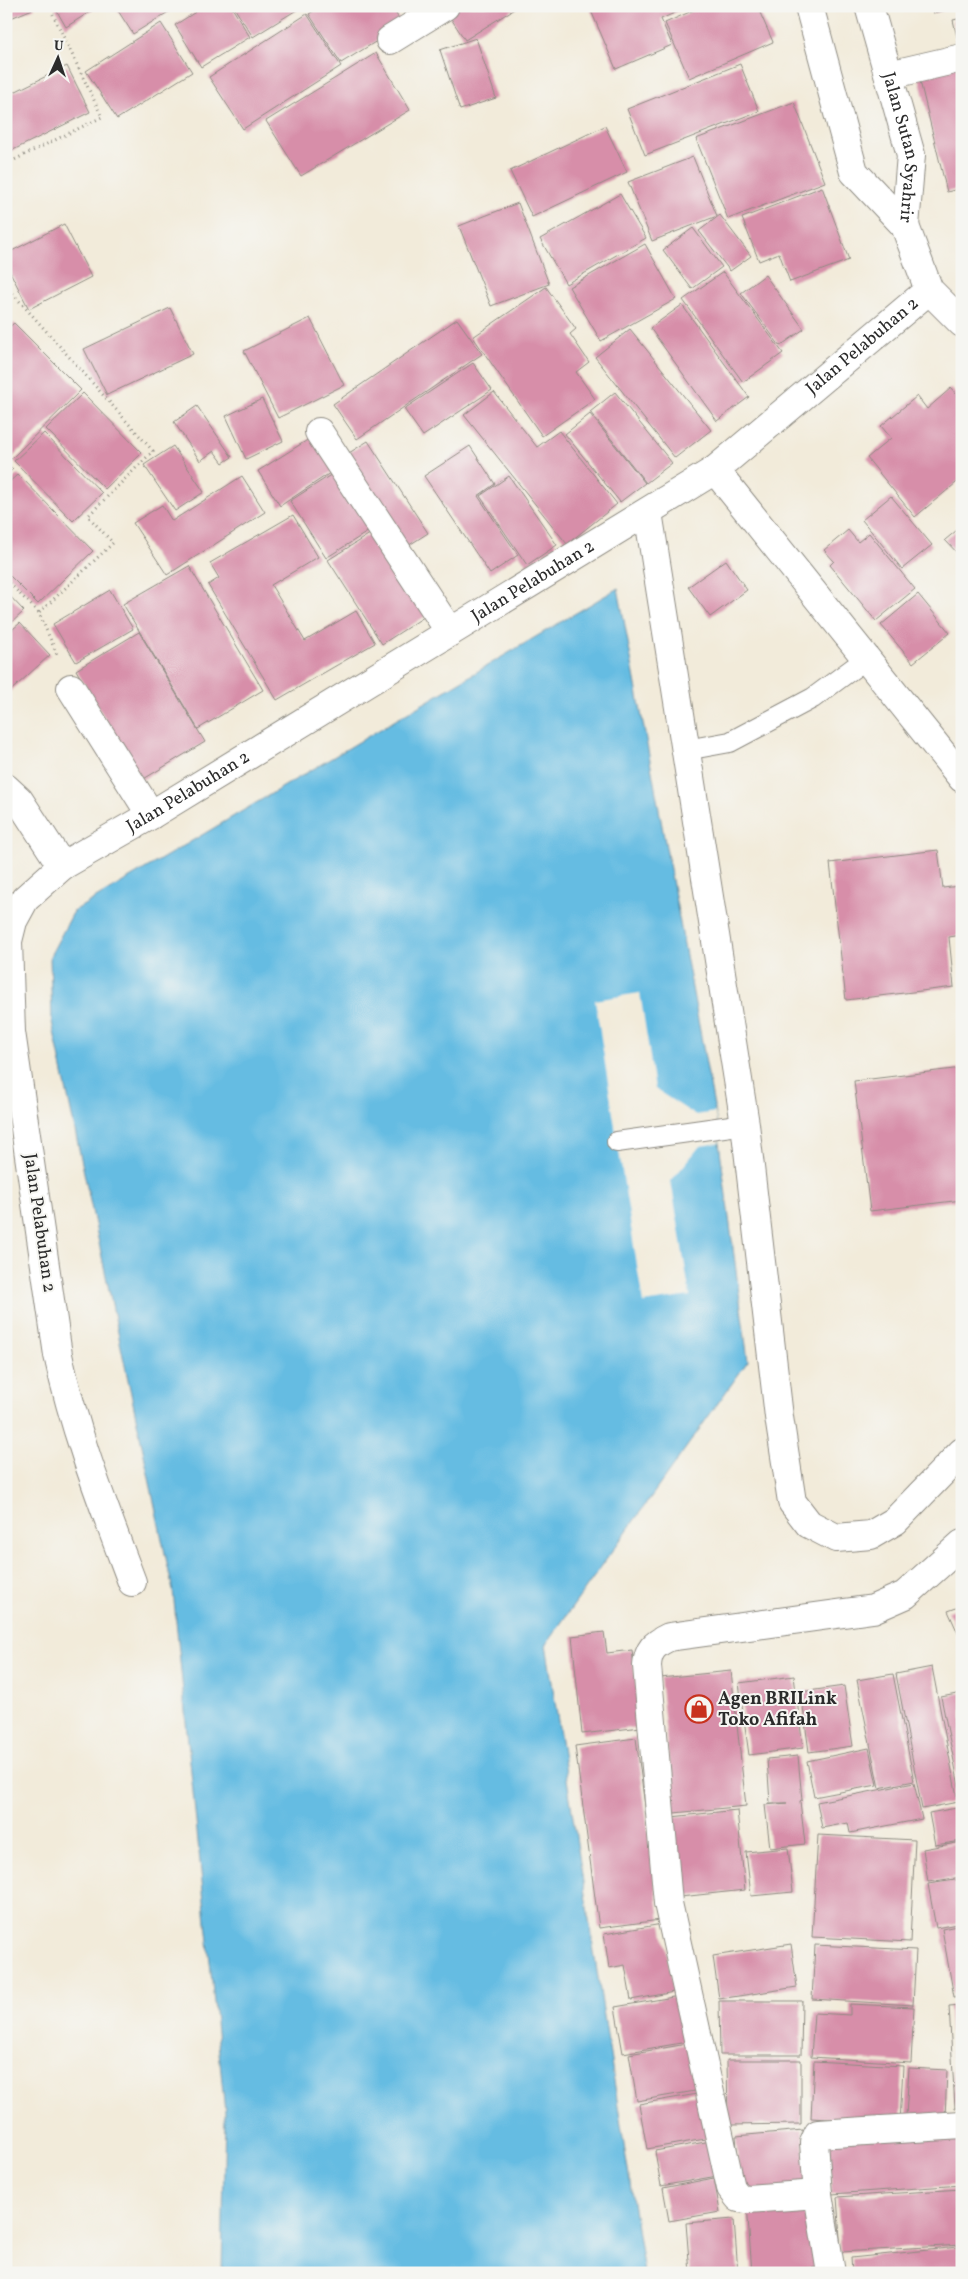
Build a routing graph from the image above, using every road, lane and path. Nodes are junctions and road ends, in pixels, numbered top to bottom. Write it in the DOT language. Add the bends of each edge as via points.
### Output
graph roads {
  1 [pos="49,6"];
  2 [pos="445,6"];
  3 [pos="809,6"];
  4 [pos="869,6"];
  5 [pos="390,40"];
  6 [pos="962,58"];
  7 [pos="889,75"];
  8 [pos="6,164"];
  9 [pos="904,226"];
  10 [pos="6,286"];
  11 [pos="930,290"];
  12 [pos="962,323"];
  13 [pos="319,432"];
  14 [pos="715,470"];
  15 [pos="648,512"];
  16 [pos="6,580"];
  17 [pos="39,613"];
  18 [pos="450,632"];
  19 [pos="867,658"];
  20 [pos="71,688"];
  21 [pos="686,750"];
  22 [pos="962,778"];
  23 [pos="6,788"];
  24 [pos="151,815"];
  25 [pos="62,866"];
  26 [pos="9,1032"];
  27 [pos="746,1124"];
  28 [pos="617,1142"];
  29 [pos="962,1452"];
  30 [pos="962,1544"];
  31 [pos="132,1582"];
  32 [pos="962,2125"];
  33 [pos="818,2194"];
  34 [pos="831,2273"];
  1 -- 8 [label="path" via="102,117"];
  2 -- 5 [label="street"];
  3 -- 9 [label="street, Jalan Sutan Syahrir" via="854,172"];
  4 -- 7 [label="street, Jalan Sutan Syahrir"];
  6 -- 7 [label="street"];
  7 -- 9 [label="street, Jalan Sutan Syahrir" via="912,155"];
  9 -- 11 [label="street"];
  10 -- 17 [label="path" via="153,451 88,516 113,543"];
  11 -- 12 [label="street"];
  11 -- 14 [label="street, Jalan Pelabuhan 2"];
  13 -- 18 [label="street"];
  14 -- 15 [label="street, Jalan Pelabuhan 2"];
  14 -- 19 [label="street"];
  15 -- 18 [label="street, Jalan Pelabuhan 2"];
  15 -- 21 [label="street"];
  16 -- 17 [label="path"];
  17 -- 20 [label="path"];
  18 -- 24 [label="street, Jalan Pelabuhan 2"];
  19 -- 21 [label="lane" via="813,698 730,742"];
  19 -- 22 [label="street"];
  20 -- 24 [label="street"];
  21 -- 27 [label="street"];
  23 -- 25 [label="street" via="19,800"];
  24 -- 25 [label="street, Jalan Pelabuhan 2"];
  25 -- 26 [label="street, Jalan Pelabuhan 2" via="25,899 13,921 8,941"];
  26 -- 31 [label="street, Jalan Pelabuhan 2" via="58,1355 69,1405 82,1449"];
  27 -- 28 [label="lane"];
  27 -- 29 [label="street" via="779,1417 792,1502 809,1524 836,1538 871,1535 895,1521"];
  30 -- 33 [label="street" via="904,1595 873,1609 669,1636 656,1643 648,1654 668,1903 730,2188 739,2198 747,2199"];
  32 -- 33 [label="street" via="818,2134 814,2142"];
  33 -- 34 [label="street"];
}
